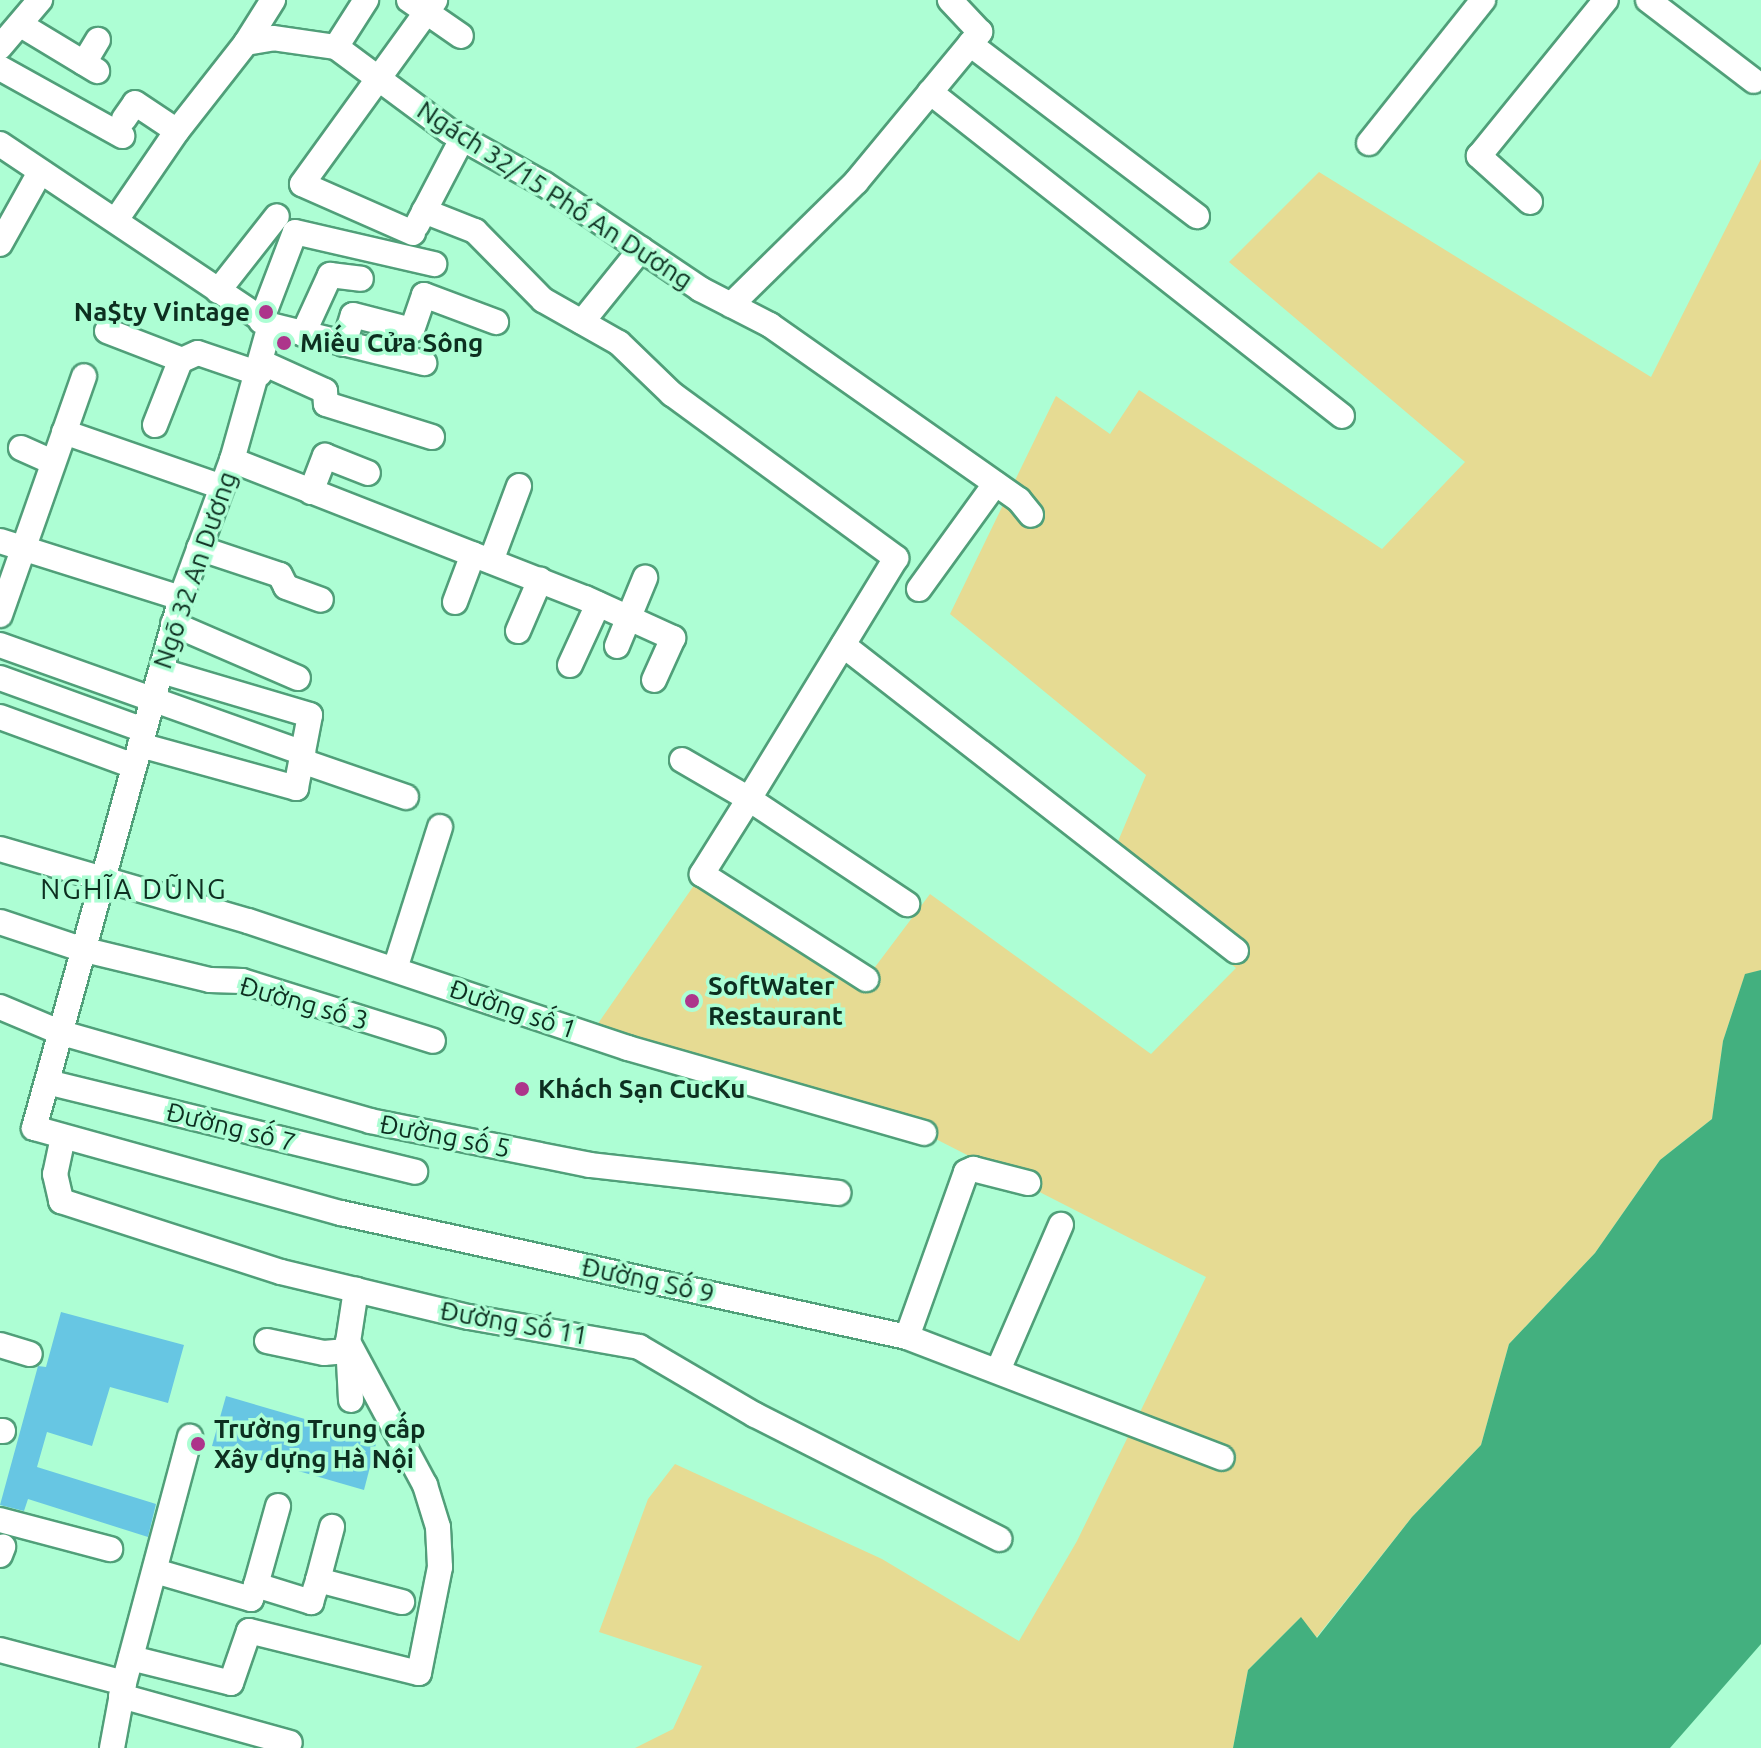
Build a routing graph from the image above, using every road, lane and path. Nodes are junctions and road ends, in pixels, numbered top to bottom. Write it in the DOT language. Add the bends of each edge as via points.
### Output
graph roads {
  1 [pos="40,0"];
  2 [pos="273,0"];
  3 [pos="366,0"];
  4 [pos="950,0"];
  5 [pos="1483,0"];
  6 [pos="1606,0"];
  7 [pos="1648,0"];
  8 [pos="424,4"];
  9 [pos="21,25"];
  10 [pos="461,36"];
  11 [pos="98,40"];
  12 [pos="246,43"];
  13 [pos="970,44"];
  14 [pos="0,47"];
  15 [pos="336,47"];
  16 [pos="0,68"];
  17 [pos="381,80"];
  18 [pos="1754,81"];
  19 [pos="930,92"];
  20 [pos="177,131"];
  21 [pos="462,139"];
  22 [pos="1369,143"];
  23 [pos="0,144"];
  24 [pos="40,172"];
  25 [pos="1530,202"];
  26 [pos="277,216"];
  27 [pos="1197,216"];
  28 [pos="116,220"];
  29 [pos="413,233"];
  30 [pos="0,244"];
  31 [pos="641,249"];
  32 [pos="434,264"];
  33 [pos="361,279"];
  34 [pos="218,291"];
  35 [pos="731,305"];
  36 [pos="496,322"];
  37 [pos="582,322"];
  38 [pos="266,323"];
  39 [pos="107,331"];
  40 [pos="303,334"];
  41 [pos="344,344"];
  42 [pos="181,359"];
  43 [pos="424,363"];
  44 [pos="261,369"];
  45 [pos="84,376"];
  46 [pos="1342,416"];
  47 [pos="155,425"];
  48 [pos="64,432"];
  49 [pos="432,437"];
  50 [pos="21,448"];
  51 [pos="232,460"];
  52 [pos="53,462"];
  53 [pos="368,473"];
  54 [pos="995,484"];
  55 [pos="519,486"];
  56 [pos="222,487"];
  57 [pos="311,492"];
  58 [pos="1031,515"];
  59 [pos="11,544"];
  60 [pos="199,548"];
  61 [pos="482,558"];
  62 [pos="645,578"];
  63 [pos="540,580"];
  64 [pos="919,589"];
  65 [pos="181,598"];
  66 [pos="321,600"];
  67 [pos="455,602"];
  68 [pos="598,604"];
  69 [pos="0,615"];
  70 [pos="629,618"];
  71 [pos="173,624"];
  72 [pos="518,631"];
  73 [pos="0,645"];
  74 [pos="843,645"];
  75 [pos="617,646"];
  76 [pos="570,665"];
  77 [pos="161,671"];
  78 [pos="0,678"];
  79 [pos="298,678"];
  80 [pos="654,680"];
  81 [pos="154,697"];
  82 [pos="0,717"];
  83 [pos="139,747"];
  84 [pos="302,757"];
  85 [pos="682,760"];
  86 [pos="406,797"];
  87 [pos="749,799"];
  88 [pos="440,827"];
  89 [pos="0,849"];
  90 [pos="103,882"];
  91 [pos="907,904"];
  92 [pos="0,922"];
  93 [pos="81,949"];
  94 [pos="1236,951"];
  95 [pos="395,969"];
  96 [pos="866,979"];
  97 [pos="0,1007"];
  98 [pos="62,1033"];
  99 [pos="433,1041"];
  100 [pos="47,1082"];
  101 [pos="34,1128"];
  102 [pos="924,1133"];
  103 [pos="63,1137"];
  104 [pos="415,1172"];
  105 [pos="1028,1183"];
  106 [pos="838,1193"];
  107 [pos="1061,1225"];
  108 [pos="356,1290"];
  109 [pos="907,1337"];
  110 [pos="267,1341"];
  111 [pos="0,1345"];
  112 [pos="348,1346"];
  113 [pos="30,1354"];
  114 [pos="999,1368"];
  115 [pos="351,1400"];
  116 [pos="190,1437"];
  117 [pos="1222,1458"];
  118 [pos="278,1506"];
  119 [pos="0,1520"];
  120 [pos="332,1527"];
  121 [pos="999,1539"];
  122 [pos="110,1549"];
  123 [pos="156,1565"];
  124 [pos="318,1580"];
  125 [pos="256,1585"];
  126 [pos="402,1602"];
  127 [pos="0,1650"];
  128 [pos="131,1658"];
  129 [pos="122,1690"];
  130 [pos="290,1743"];
  131 [pos="112,1748"];
  1 -- 9 [label="street"];
  2 -- 12 [label="street"];
  3 -- 15 [label="street"];
  4 -- 13 [label="street" via="980,32"];
  5 -- 22 [label="street"];
  6 -- 25 [label="street" via="1479,156"];
  7 -- 18 [label="street"];
  8 -- 10 [label="street"];
  8 -- 17 [label="street"];
  9 -- 11 [label="street" via="91,67"];
  9 -- 14 [label="street"];
  12 -- 15 [label="street, Ngách 32/15 Phố An Dương" via="273,38"];
  12 -- 20 [label="street"];
  13 -- 19 [label="street"];
  13 -- 27 [label="street"];
  15 -- 17 [label="street, Ngách 32/15 Phố An Dương"];
  16 -- 20 [label="street" via="123,128 135,103"];
  17 -- 21 [label="street, Ngách 32/15 Phố An Dương"];
  17 -- 29 [label="street" via="302,184"];
  19 -- 35 [label="street" via="856,182"];
  19 -- 46 [label="street"];
  20 -- 28 [label="street"];
  21 -- 29 [label="street"];
  21 -- 31 [label="street, Ngách 32/15 Phố An Dương" via="544,184"];
  23 -- 24 [label="street"];
  24 -- 28 [label="street"];
  24 -- 30 [label="street"];
  26 -- 34 [label="street"];
  28 -- 34 [label="street"];
  29 -- 32 [label="street"];
  29 -- 37 [label="street" via="475,231 543,300"];
  29 -- 38 [label="street, Ngõ 32 An Dương" via="295,232"];
  31 -- 35 [label="street, Ngách 32/15 Phố An Dương"];
  31 -- 37 [label="street"];
  33 -- 40 [label="street" via="330,275"];
  34 -- 38 [label="street"];
  35 -- 54 [label="street, Ngách 32/15 Phố An Dương" via="770,325"];
  36 -- 41 [label="street" via="424,295 412,330 353,315"];
  37 -- 74 [label="street" via="619,343 672,394 896,558"];
  38 -- 40 [label="street"];
  38 -- 44 [label="street, Ngõ 32 An Dương"];
  39 -- 42 [label="street"];
  40 -- 41 [label="street"];
  41 -- 43 [label="street"];
  42 -- 44 [label="street" via="198,353"];
  42 -- 47 [label="street"];
  44 -- 49 [label="street" via="325,391 326,404"];
  44 -- 51 [label="street, Ngõ 32 An Dương"];
  45 -- 48 [label="street"];
  48 -- 52 [label="street"];
  48 -- 56 [label="street"];
  50 -- 52 [label="street"];
  51 -- 56 [label="street, Ngõ 32 An Dương"];
  51 -- 57 [label="street"];
  52 -- 59 [label="street"];
  53 -- 57 [label="street" via="325,456"];
  54 -- 58 [label="street, Ngách 32/15 Phố An Dương"];
  54 -- 64 [label="street"];
  55 -- 61 [label="street"];
  56 -- 60 [label="street, Ngõ 32 An Dương"];
  57 -- 61 [label="street"];
  59 -- 65 [label="street"];
  59 -- 69 [label="street"];
  60 -- 65 [label="street, Ngõ 32 An Dương"];
  60 -- 66 [label="street" via="280,575 286,587"];
  61 -- 63 [label="street"];
  61 -- 67 [label="street"];
  62 -- 70 [label="street"];
  63 -- 68 [label="street"];
  63 -- 72 [label="street"];
  65 -- 71 [label="street, Ngõ 32 An Dương"];
  68 -- 70 [label="street"];
  68 -- 76 [label="street"];
  70 -- 75 [label="street"];
  70 -- 80 [label="street" via="673,638"];
  71 -- 77 [label="street, Ngõ 32 An Dương"];
  71 -- 79 [label="street"];
  73 -- 81 [label="street"];
  74 -- 87 [label="street"];
  74 -- 94 [label="street"];
  77 -- 81 [label="street, Ngõ 32 An Dương"];
  77 -- 84 [label="street" via="310,715"];
  78 -- 83 [label="street"];
  81 -- 83 [label="street, Ngõ 32 An Dương"];
  81 -- 84 [label="street"];
  82 -- 83 [label="street"];
  83 -- 84 [label="street" via="296,788"];
  83 -- 90 [label="street, Ngõ 32 An Dương"];
  84 -- 86 [label="street"];
  85 -- 87 [label="street"];
  87 -- 91 [label="street"];
  87 -- 96 [label="street" via="702,874"];
  88 -- 95 [label="street"];
  89 -- 90 [label="street, Đường số 1"];
  90 -- 93 [label="street, Ngõ 32 An Dương"];
  90 -- 95 [label="street, Đường số 1" via="248,921"];
  92 -- 93 [label="street, Đường số 3"];
  93 -- 98 [label="street, Ngõ 32 An Dương"];
  93 -- 99 [label="street, Đường số 3" via="210,980 242,981"];
  95 -- 102 [label="street, Đường số 1" via="628,1048"];
  97 -- 98 [label="street, Đường số 5"];
  98 -- 100 [label="street, Ngõ 32 An Dương"];
  98 -- 106 [label="street, Đường số 5" via="370,1121 590,1165"];
  100 -- 101 [label="street, Ngõ 32 An Dương"];
  100 -- 104 [label="street, Đường số 7"];
  101 -- 103 [label="street, Đường Số 9"];
  103 -- 108 [label="street, Đường Số 11" via="55,1174 61,1201 113,1221"];
  103 -- 109 [label="street, Đường Số 9" via="341,1213"];
  105 -- 109 [label="street" via="973,1169 966,1172"];
  107 -- 114 [label="street"];
  108 -- 112 [label="street"];
  108 -- 121 [label="street, Đường Số 11" via="469,1317 639,1347 755,1415"];
  109 -- 114 [label="street, Đường Số 9"];
  110 -- 112 [label="street" via="324,1353"];
  111 -- 113 [label="street"];
  112 -- 115 [label="street"];
  112 -- 128 [label="street" via="425,1485 438,1527 440,1567 419,1673 249,1631 231,1683"];
  114 -- 117 [label="street, Đường Số 9"];
  116 -- 123 [label="street"];
  118 -- 125 [label="street"];
  119 -- 122 [label="street"];
  120 -- 124 [label="street"];
  123 -- 125 [label="street" via="251,1599"];
  123 -- 128 [label="street"];
  124 -- 125 [label="street" via="311,1602"];
  124 -- 126 [label="street"];
  127 -- 129 [label="street"];
  128 -- 129 [label="street"];
  129 -- 130 [label="street"];
  129 -- 131 [label="street"];
}
